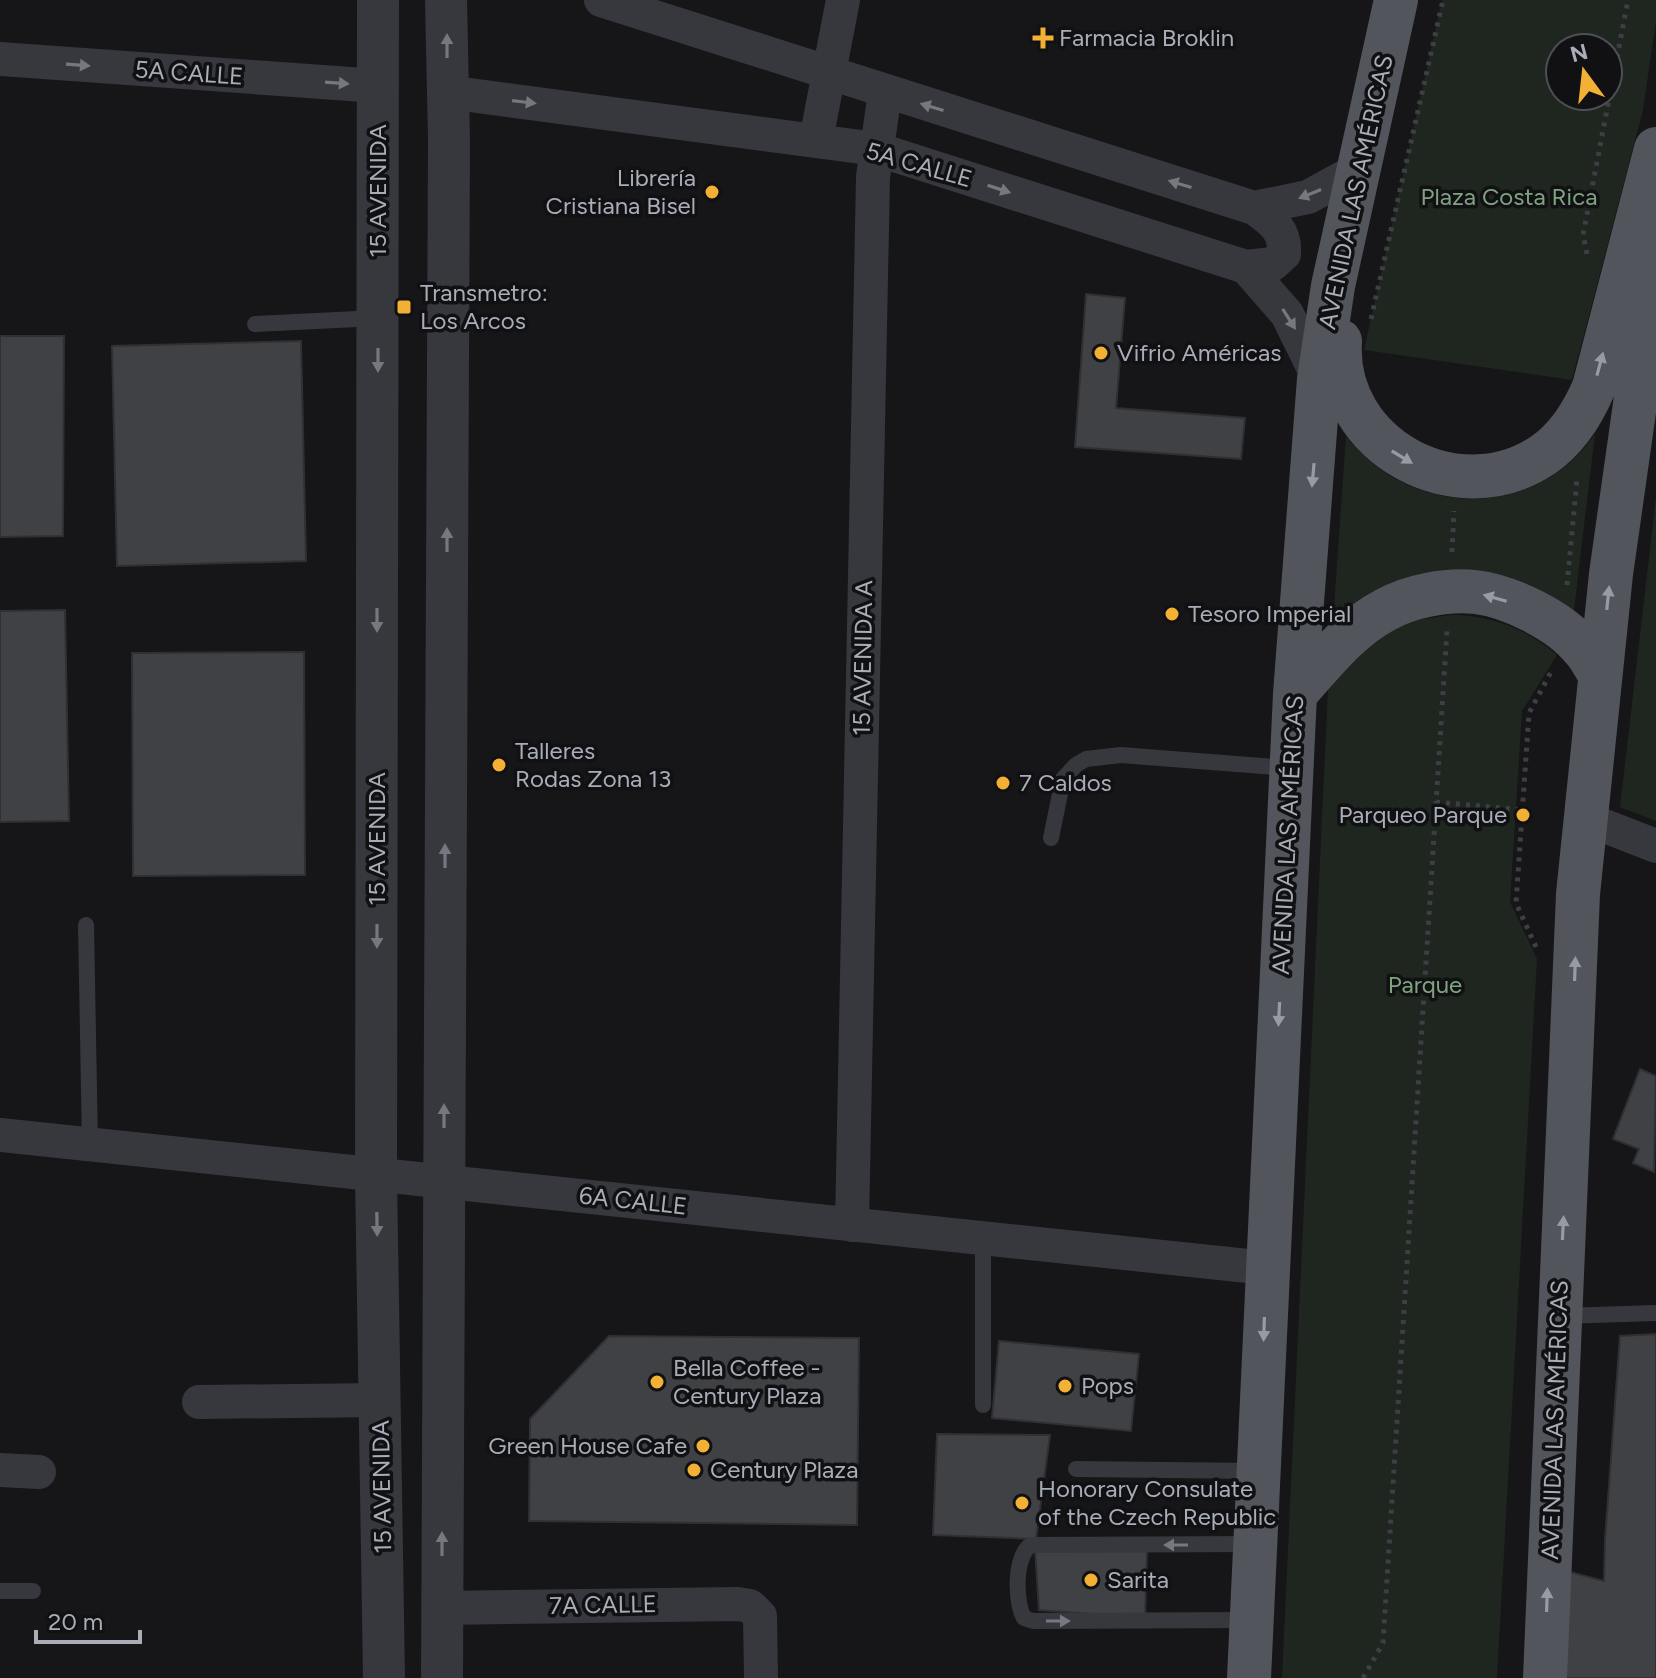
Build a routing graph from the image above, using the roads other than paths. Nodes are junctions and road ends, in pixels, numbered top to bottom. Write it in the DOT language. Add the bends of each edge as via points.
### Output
graph roads {
  1 [pos="378,0"];
  2 [pos="446,0"];
  3 [pos="601,0"];
  4 [pos="843,0"];
  5 [pos="1396,0"];
  6 [pos="664,10"];
  7 [pos="0,59"];
  8 [pos="829,74"];
  9 [pos="378,86"];
  10 [pos="447,92"];
  11 [pos="885,92"];
  12 [pos="1372,114"];
  13 [pos="816,140"];
  14 [pos="876,149"];
  15 [pos="1656,149"];
  16 [pos="1361,168"];
  17 [pos="1254,208"];
  18 [pos="1656,256"];
  19 [pos="1246,267"];
  20 [pos="1357,306"];
  21 [pos="378,318"];
  22 [pos="255,324"];
  23 [pos="1319,394"];
  24 [pos="1600,674"];
  25 [pos="1295,694"];
  26 [pos="1291,768"];
  27 [pos="1584,818"];
  28 [pos="1051,838"];
  29 [pos="1656,846"];
  30 [pos="86,925"];
  31 [pos="0,1135"];
  32 [pos="90,1145"];
  33 [pos="376,1175"];
  34 [pos="444,1182"];
  35 [pos="852,1225"];
  36 [pos="983,1238"];
  37 [pos="1267,1268"];
  38 [pos="1656,1313"];
  39 [pos="1559,1316"];
  40 [pos="381,1400"];
  41 [pos="199,1402"];
  42 [pos="983,1405"];
  43 [pos="1076,1469"];
  44 [pos="0,1470"];
  45 [pos="1258,1471"];
  46 [pos="39,1472"];
  47 [pos="1254,1544"];
  48 [pos="0,1591"];
  49 [pos="33,1591"];
  50 [pos="442,1608"];
  51 [pos="1251,1620"];
  52 [pos="384,1678"];
  53 [pos="442,1678"];
  54 [pos="761,1678"];
  55 [pos="1249,1678"];
  56 [pos="1545,1678"];
  1 -- 9 [label="street, 15 AVENIDA"];
  10 -- 2 [label="street, one-way"];
  3 -- 6 [label="street"];
  4 -- 8 [label="street"];
  5 -- 12 [label="main road, AVENIDA LAS AMÉRICAS"];
  6 -- 8 [label="street"];
  7 -- 9 [label="street, 5A CALLE, one-way"];
  8 -- 11 [label="street"];
  8 -- 13 [label="street"];
  9 -- 21 [label="street, 15 AVENIDA"];
  10 -- 13 [label="street, 5A CALLE, one-way"];
  34 -- 10 [label="street, one-way"];
  11 -- 14 [label="street, 15 AVENIDA A"];
  17 -- 11 [label="street, one-way"];
  12 -- 16 [label="main road, AVENIDA LAS AMÉRICAS"];
  12 -- 20 [label="main road"];
  13 -- 14 [label="street, 5A CALLE"];
  14 -- 19 [label="street, 5A CALLE, one-way"];
  14 -- 35 [label="street, 15 AVENIDA A"];
  20 -- 15 [label="main road, one-way" via="1339,353 1356,412 1375,437 1398,457 1456,477 1487,476 1531,462 1567,434 1594,387"];
  16 -- 17 [label="street, one-way" via="1308,197"];
  16 -- 23 [label="main road, AVENIDA LAS AMÉRICAS" via="1333,286"];
  17 -- 19 [label="street" via="1280,228 1284,254 1273,264"];
  24 -- 18 [label="main road, AVENIDA LAS AMÉRICAS, one-way"];
  19 -- 23 [label="street, one-way" via="1287,314"];
  20 -- 23 [label="main road"];
  21 -- 22 [label="lane"];
  21 -- 33 [label="street, 15 AVENIDA, one-way"];
  23 -- 25 [label="main road, AVENIDA LAS AMÉRICAS, one-way"];
  24 -- 25 [label="main road, one-way" via="1572,638 1520,605 1476,592 1449,593 1406,600 1382,611 1338,645"];
  24 -- 27 [label="main road, AVENIDA LAS AMÉRICAS"];
  25 -- 26 [label="main road, AVENIDA LAS AMÉRICAS"];
  26 -- 28 [label="lane" via="1121,755 1086,759 1063,779"];
  26 -- 37 [label="main road, AVENIDA LAS AMÉRICAS, one-way"];
  27 -- 29 [label="street"];
  39 -- 27 [label="main road, AVENIDA LAS AMÉRICAS, one-way"];
  30 -- 32 [label="lane"];
  31 -- 32 [label="street, 6A CALLE"];
  32 -- 33 [label="street, 6A CALLE"];
  33 -- 34 [label="street, 6A CALLE"];
  33 -- 40 [label="street, 15 AVENIDA, one-way"];
  34 -- 35 [label="street, 6A CALLE"];
  50 -- 34 [label="street, one-way"];
  35 -- 36 [label="street, 6A CALLE"];
  36 -- 37 [label="street, 6A CALLE"];
  36 -- 42 [label="lane"];
  37 -- 45 [label="main road, AVENIDA LAS AMÉRICAS, one-way"];
  38 -- 39 [label="lane"];
  56 -- 39 [label="main road, AVENIDA LAS AMÉRICAS, one-way"];
  40 -- 41 [label="street"];
  40 -- 52 [label="street, 15 AVENIDA"];
  43 -- 45 [label="lane"];
  44 -- 46 [label="street"];
  45 -- 47 [label="main road, AVENIDA LAS AMÉRICAS"];
  47 -- 51 [label="main road, AVENIDA LAS AMÉRICAS"];
  47 -- 51 [label="lane, one-way" via="1031,1545 1019,1558 1019,1609 1033,1621"];
  48 -- 49 [label="lane"];
  50 -- 53 [label="street"];
  50 -- 54 [label="street, 7A CALLE" via="750,1606 760,1616"];
  51 -- 55 [label="main road, AVENIDA LAS AMÉRICAS"];
}
